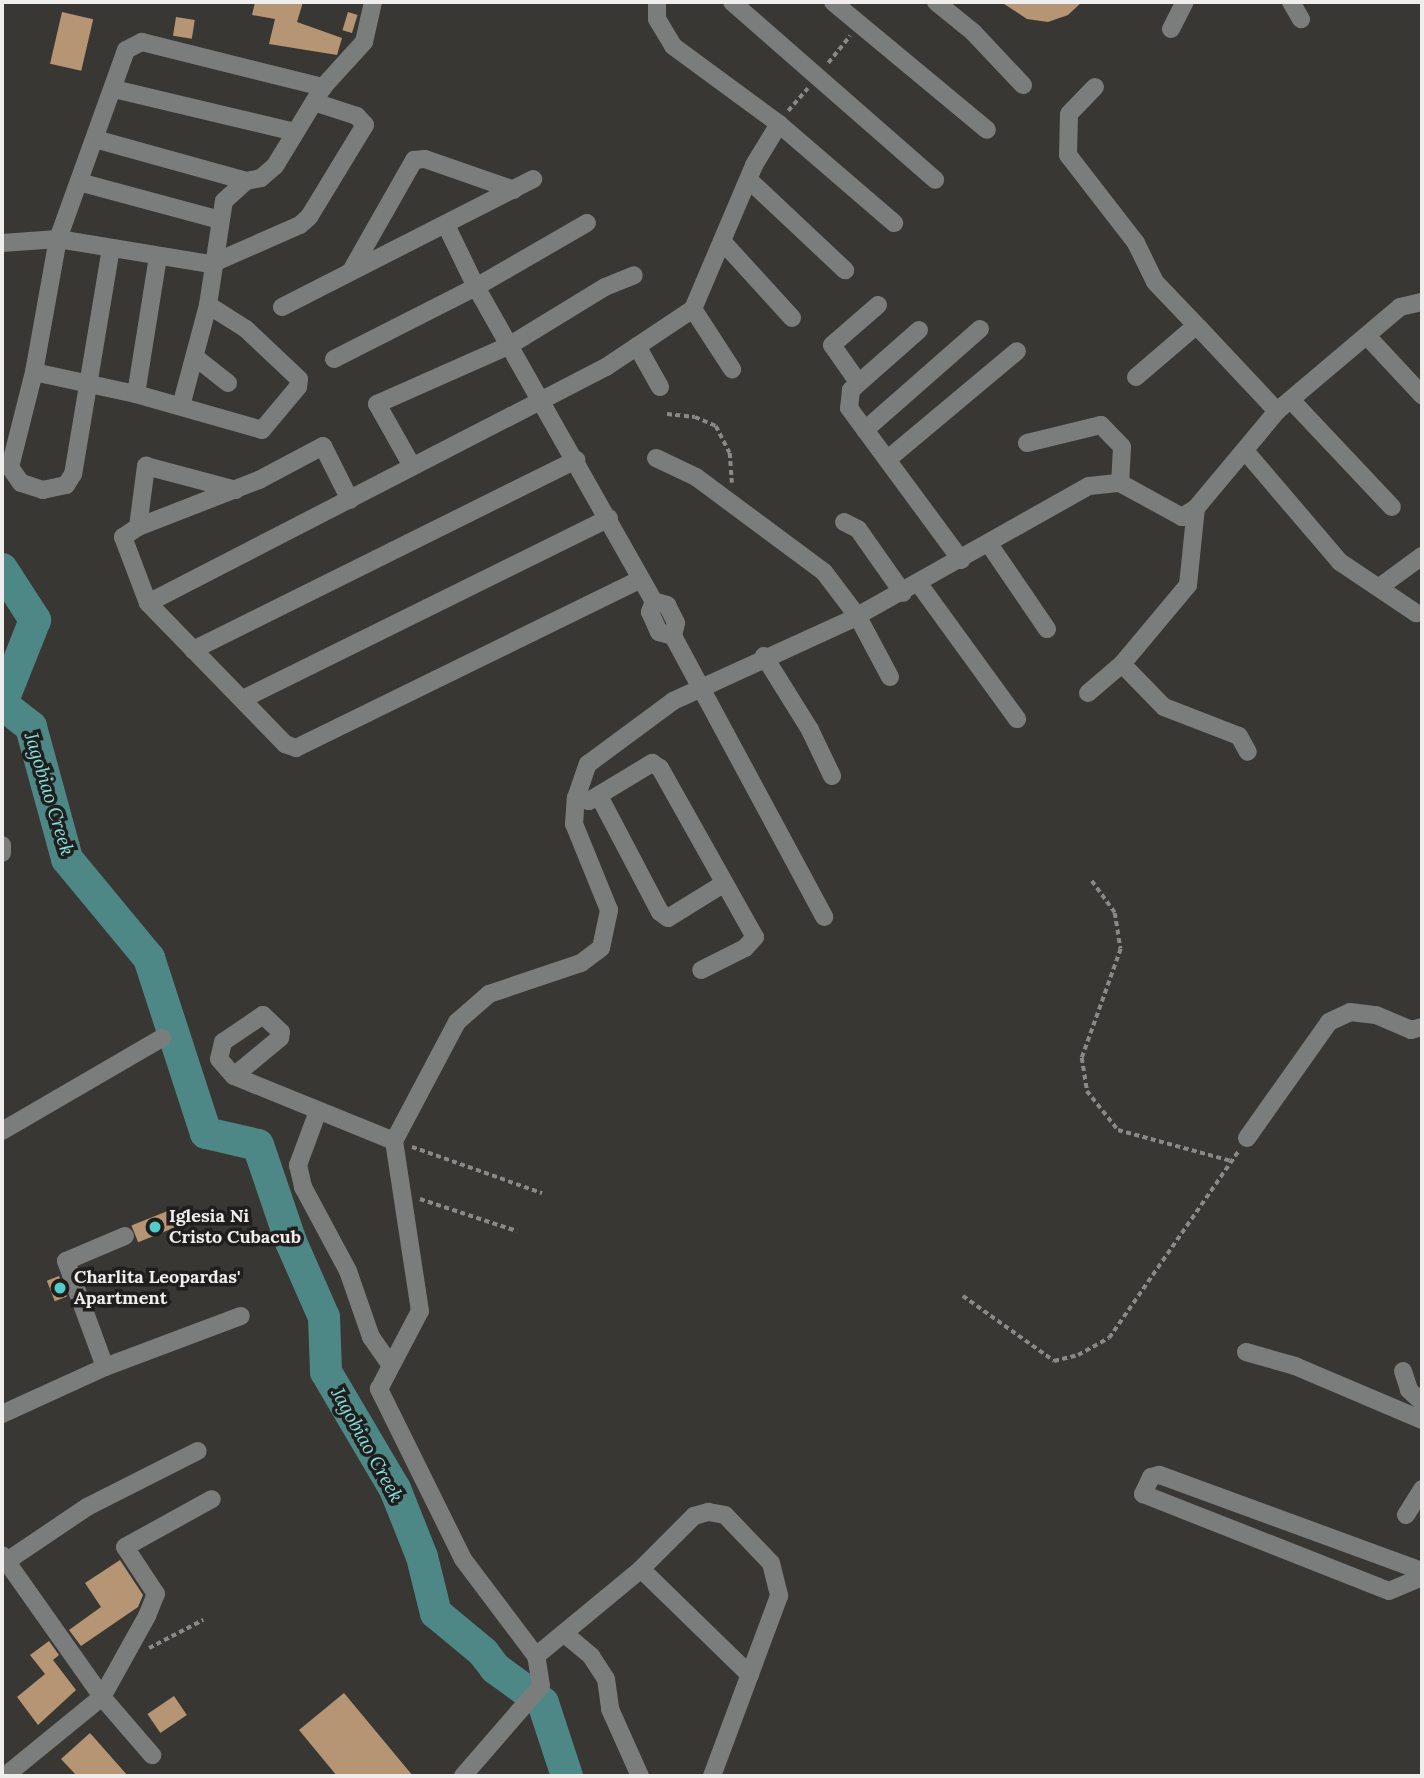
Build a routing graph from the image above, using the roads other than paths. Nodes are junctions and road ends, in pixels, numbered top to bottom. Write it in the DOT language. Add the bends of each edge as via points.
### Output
graph roads {
  1 [pos="373,2"];
  2 [pos="657,2"];
  3 [pos="732,2"];
  4 [pos="833,2"];
  5 [pos="936,2"];
  6 [pos="1185,2"];
  7 [pos="1291,2"];
  8 [pos="1301,19"];
  9 [pos="1171,29"];
  10 [pos="1023,85"];
  11 [pos="1095,87"];
  12 [pos="114,89"];
  13 [pos="319,95"];
  14 [pos="779,124"];
  15 [pos="987,130"];
  16 [pos="295,132"];
  17 [pos="95,139"];
  18 [pos="533,179"];
  19 [pos="749,180"];
  20 [pos="935,180"];
  21 [pos="246,181"];
  22 [pos="79,182"];
  23 [pos="514,190"];
  24 [pos="220,220"];
  25 [pos="587,223"];
  26 [pos="894,223"];
  27 [pos="446,225"];
  28 [pos="58,239"];
  29 [pos="722,241"];
  30 [pos="3,243"];
  31 [pos="111,248"];
  32 [pos="158,257"];
  33 [pos="211,264"];
  34 [pos="845,270"];
  35 [pos="351,271"];
  36 [pos="634,275"];
  37 [pos="476,287"];
  38 [pos="1422,302"];
  39 [pos="878,304"];
  40 [pos="208,305"];
  41 [pos="282,307"];
  42 [pos="693,309"];
  43 [pos="792,318"];
  44 [pos="1199,328"];
  45 [pos="980,329"];
  46 [pos="919,330"];
  47 [pos="1367,336"];
  48 [pos="510,345"];
  49 [pos="637,346"];
  50 [pos="1017,351"];
  51 [pos="195,357"];
  52 [pos="334,359"];
  53 [pos="732,369"];
  54 [pos="34,372"];
  55 [pos="1136,377"];
  56 [pos="858,382"];
  57 [pos="228,383"];
  58 [pos="90,385"];
  59 [pos="660,387"];
  60 [pos="136,394"];
  61 [pos="1422,396"];
  62 [pos="541,401"];
  63 [pos="1284,405"];
  64 [pos="181,406"];
  65 [pos="865,430"];
  66 [pos="1027,443"];
  67 [pos="1246,452"];
  68 [pos="656,458"];
  69 [pos="888,459"];
  70 [pos="576,460"];
  71 [pos="412,466"];
  72 [pos="1120,483"];
  73 [pos="236,490"];
  74 [pos="350,500"];
  75 [pos="1392,507"];
  76 [pos="1196,508"];
  77 [pos="609,518"];
  78 [pos="844,522"];
  79 [pos="138,527"];
  80 [pos="989,544"];
  81 [pos="1422,556"];
  82 [pos="961,560"];
  83 [pos="641,579"];
  84 [pos="919,584"];
  85 [pos="1381,586"];
  86 [pos="903,593"];
  87 [pos="148,603"];
  88 [pos="1416,613"];
  89 [pos="858,617"];
  90 [pos="1047,629"];
  91 [pos="193,650"];
  92 [pos="764,656"];
  93 [pos="1122,664"];
  94 [pos="890,677"];
  95 [pos="701,688"];
  96 [pos="1088,692"];
  97 [pos="245,698"];
  98 [pos="1017,719"];
  99 [pos="1248,752"];
  100 [pos="832,776"];
  101 [pos="599,796"];
  102 [pos="576,798"];
  103 [pos="2,845"];
  104 [pos="2,853"];
  105 [pos="723,884"];
  106 [pos="824,917"];
  107 [pos="701,970"];
  108 [pos="1422,1027"];
  109 [pos="162,1038"];
  110 [pos="234,1076"];
  111 [pos="318,1111"];
  112 [pos="2,1131"];
  113 [pos="1247,1138"];
  114 [pos="394,1141"];
  115 [pos="125,1236"];
  116 [pos="241,1315"];
  117 [pos="1246,1352"];
  118 [pos="389,1363"];
  119 [pos="105,1367"];
  120 [pos="1403,1371"];
  121 [pos="1422,1402"];
  122 [pos="2,1415"];
  123 [pos="1422,1420"];
  124 [pos="198,1451"];
  125 [pos="1422,1489"];
  126 [pos="212,1499"];
  127 [pos="1406,1515"];
  128 [pos="4,1558"];
  129 [pos="641,1569"];
  130 [pos="1422,1571"];
  131 [pos="1422,1577"];
  132 [pos="566,1635"];
  133 [pos="536,1656"];
  134 [pos="750,1675"];
  135 [pos="103,1697"];
  136 [pos="152,1755"];
  137 [pos="5,1776"];
  138 [pos="463,1776"];
  139 [pos="640,1776"];
  140 [pos="712,1776"];
  1 -- 13 [label="street" via="364,42"];
  2 -- 14 [label="street" via="657,19 673,46"];
  3 -- 20 [label="street"];
  4 -- 15 [label="street"];
  5 -- 10 [label="street" via="973,32"];
  6 -- 9 [label="street"];
  7 -- 8 [label="street"];
  11 -- 44 [label="street" via="1069,114 1068,155 1136,243 1155,282"];
  12 -- 13 [label="street" via="126,50 142,42"];
  12 -- 16 [label="street"];
  12 -- 17 [label="street"];
  13 -- 16 [label="street"];
  13 -- 33 [label="street" via="365,125 309,217"];
  14 -- 19 [label="street"];
  14 -- 26 [label="street"];
  16 -- 21 [label="street" via="275,166 261,178"];
  17 -- 21 [label="street"];
  17 -- 22 [label="street"];
  18 -- 23 [label="street"];
  19 -- 29 [label="street"];
  19 -- 34 [label="street"];
  21 -- 24 [label="street" via="224,201"];
  22 -- 24 [label="street"];
  22 -- 28 [label="street"];
  23 -- 27 [label="street"];
  23 -- 35 [label="street" via="425,159 414,160"];
  24 -- 33 [label="street"];
  25 -- 37 [label="street"];
  27 -- 35 [label="street"];
  27 -- 37 [label="street"];
  28 -- 30 [label="street"];
  28 -- 31 [label="street"];
  28 -- 54 [label="street"];
  29 -- 42 [label="street"];
  29 -- 43 [label="street"];
  31 -- 32 [label="street"];
  31 -- 58 [label="street"];
  32 -- 33 [label="street"];
  32 -- 60 [label="street"];
  33 -- 40 [label="street"];
  35 -- 41 [label="street"];
  36 -- 48 [label="street"];
  37 -- 48 [label="street"];
  37 -- 52 [label="street"];
  38 -- 47 [label="street" via="1400,307"];
  39 -- 56 [label="street" via="832,345"];
  40 -- 51 [label="street"];
  40 -- 64 [label="street" via="246,329 297,375 298,387 262,430"];
  42 -- 49 [label="street"];
  42 -- 53 [label="street"];
  44 -- 55 [label="street" via="1192,329"];
  44 -- 63 [label="street"];
  45 -- 65 [label="street"];
  46 -- 56 [label="street"];
  47 -- 61 [label="street"];
  47 -- 63 [label="street"];
  48 -- 62 [label="street"];
  48 -- 71 [label="street" via="377,404"];
  49 -- 59 [label="street"];
  49 -- 62 [label="street"];
  50 -- 69 [label="street"];
  51 -- 57 [label="street"];
  51 -- 64 [label="street"];
  54 -- 58 [label="street"];
  54 -- 58 [label="street" via="10,467 21,483 43,490 65,485 73,474"];
  56 -- 65 [label="street" via="848,399 853,418"];
  58 -- 60 [label="street"];
  60 -- 64 [label="street"];
  62 -- 70 [label="street"];
  62 -- 71 [label="street"];
  63 -- 67 [label="street"];
  63 -- 75 [label="street"];
  65 -- 69 [label="street"];
  66 -- 72 [label="street" via="1101,425 1122,447"];
  67 -- 76 [label="street"];
  67 -- 85 [label="street" via="1340,562"];
  68 -- 89 [label="street" via="696,477 824,572"];
  69 -- 82 [label="street"];
  70 -- 77 [label="street"];
  70 -- 91 [label="street"];
  71 -- 74 [label="street"];
  72 -- 76 [label="street" via="1182,517"];
  72 -- 80 [label="street" via="1089,486"];
  73 -- 74 [label="street" via="323,446"];
  73 -- 79 [label="street"];
  73 -- 79 [label="street" via="146,466"];
  74 -- 87 [label="street"];
  76 -- 93 [label="street" via="1188,585"];
  77 -- 83 [label="street"];
  77 -- 97 [label="street"];
  78 -- 86 [label="street" via="858,529"];
  79 -- 87 [label="street" via="123,537"];
  80 -- 82 [label="street"];
  80 -- 90 [label="street"];
  81 -- 85 [label="street"];
  82 -- 84 [label="street"];
  83 -- 95 [label="street" via="654,601 667,605 676,623 673,636"];
  83 -- 97 [label="street" via="296,748 285,744"];
  84 -- 86 [label="street"];
  84 -- 98 [label="street"];
  85 -- 88 [label="street"];
  86 -- 89 [label="street"];
  87 -- 91 [label="street"];
  89 -- 92 [label="street"];
  89 -- 94 [label="street"];
  91 -- 97 [label="street"];
  92 -- 95 [label="street"];
  92 -- 100 [label="street" via="810,730"];
  93 -- 96 [label="street"];
  93 -- 99 [label="street" via="1164,707 1239,736"];
  95 -- 102 [label="street" via="673,701 588,765"];
  95 -- 106 [label="street"];
  101 -- 102 [label="street" via="589,801"];
  101 -- 105 [label="street" via="652,763 660,768"];
  101 -- 105 [label="street" via="660,912 668,918"];
  102 -- 114 [label="street" via="573,824 609,910 601,948 581,964 489,994 457,1022"];
  103 -- 104 [label="street"];
  105 -- 107 [label="street" via="755,937 745,948"];
  108 -- 113 [label="street" via="1411,1030 1376,1015 1350,1012 1329,1022"];
  109 -- 112 [label="street"];
  110 -- 111 [label="street"];
  111 -- 114 [label="street"];
  111 -- 118 [label="street" via="298,1165 303,1187 348,1271 371,1337"];
  114 -- 118 [label="street" via="419,1311"];
  115 -- 119 [label="street" via="66,1261"];
  116 -- 119 [label="street"];
  117 -- 123 [label="street" via="1295,1366"];
  118 -- 133 [label="street" via="379,1389 386,1407 463,1559"];
  119 -- 122 [label="street"];
  120 -- 121 [label="street" via="1409,1390"];
  124 -- 128 [label="street" via="88,1507"];
  125 -- 127 [label="street"];
  126 -- 135 [label="street" via="125,1546 156,1594"];
  128 -- 135 [label="street"];
  129 -- 132 [label="street"];
  129 -- 134 [label="street"];
  129 -- 134 [label="street" via="694,1516 708,1512 725,1515 778,1576 779,1596"];
  130 -- 131 [label="street" via="1159,1475 1151,1477 1143,1494 1390,1591"];
  132 -- 133 [label="street"];
  132 -- 139 [label="street" via="591,1656 606,1679 610,1709"];
  133 -- 138 [label="street" via="541,1686"];
  134 -- 140 [label="street"];
  135 -- 136 [label="street"];
  135 -- 137 [label="street"];
}
